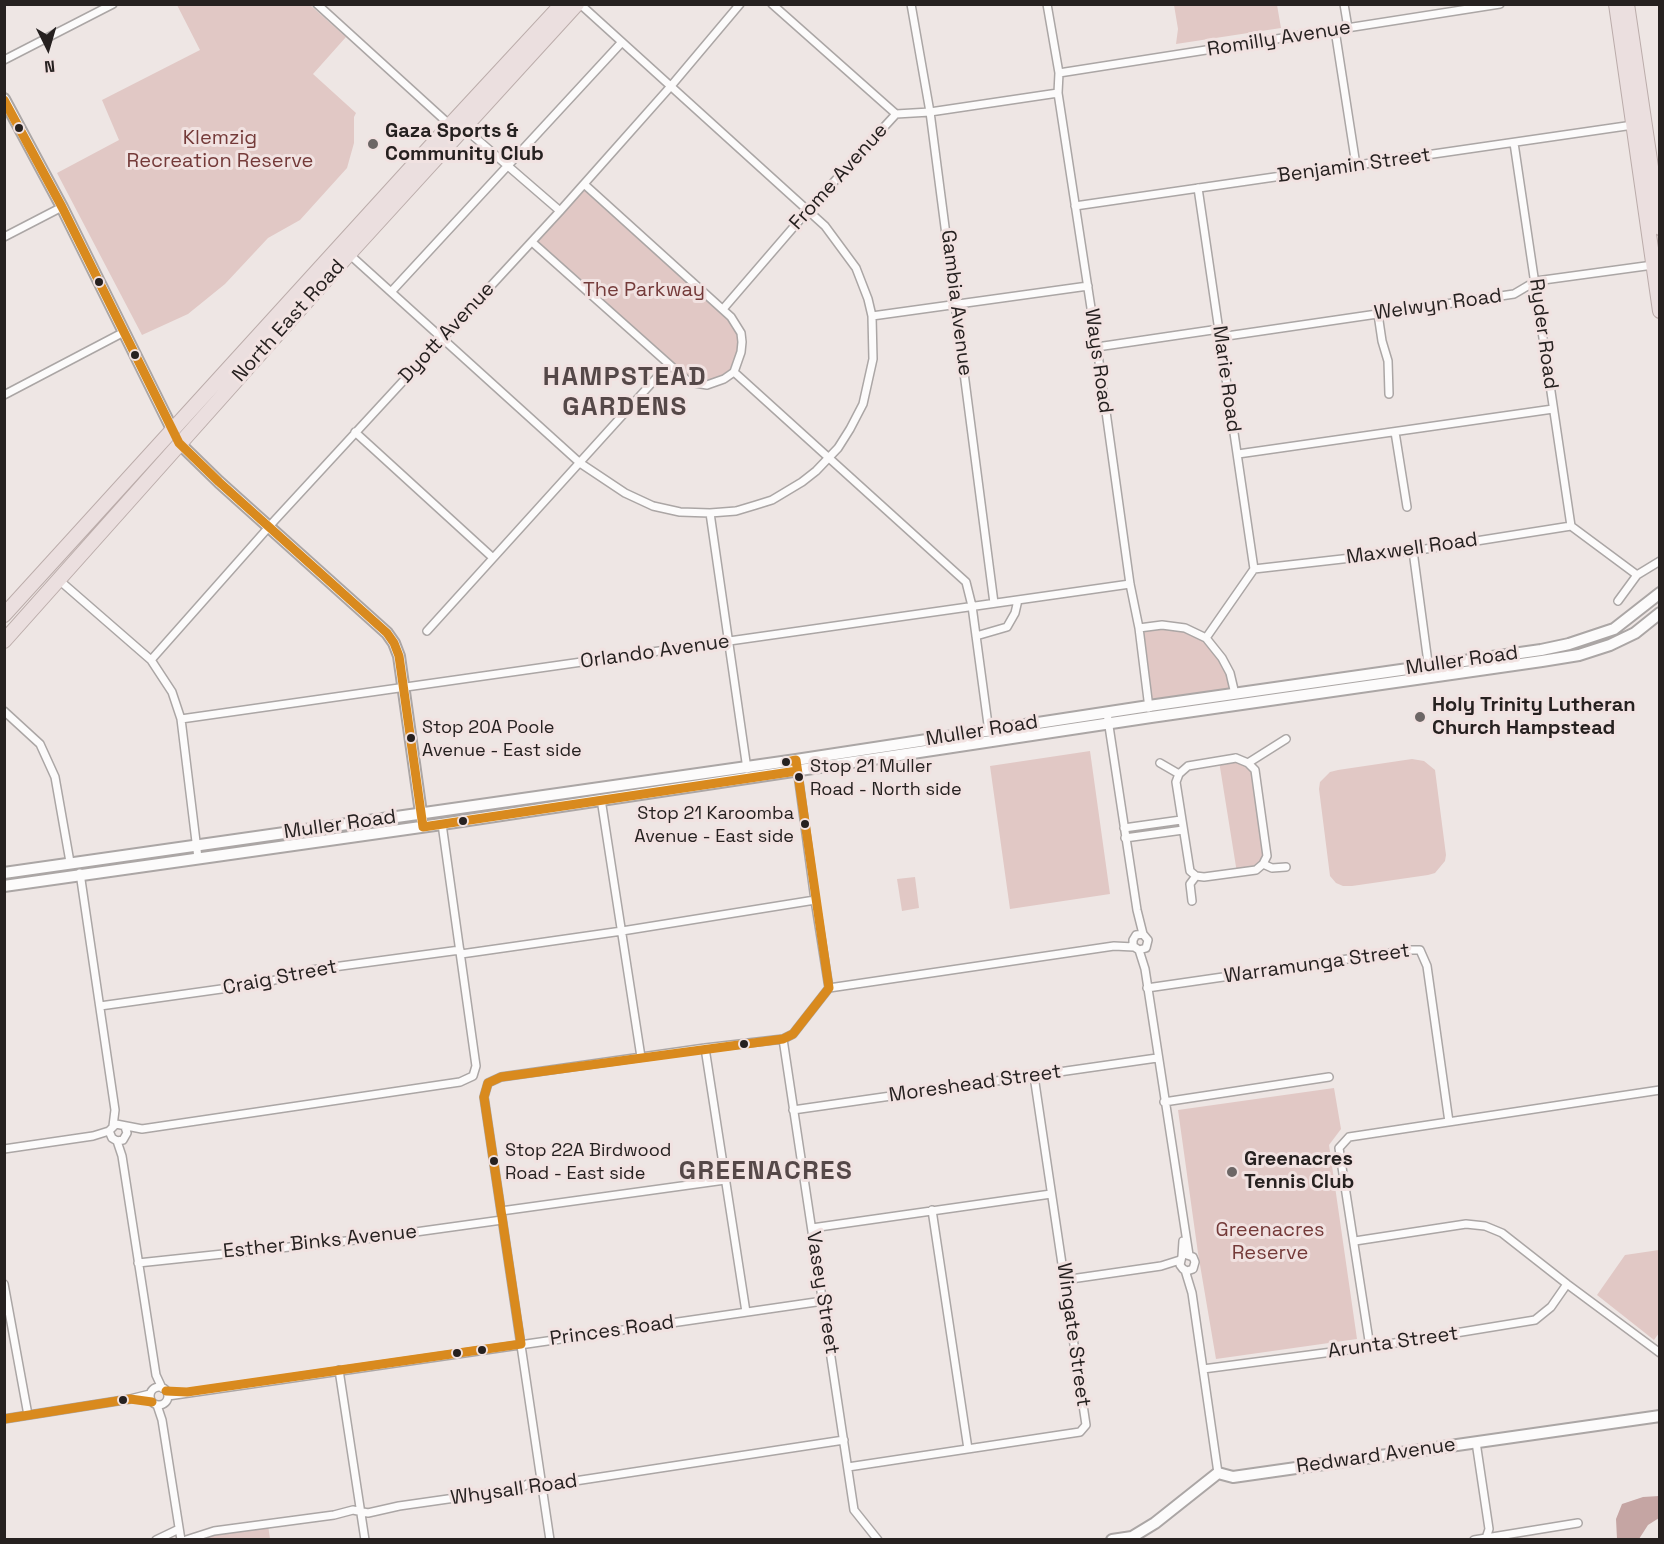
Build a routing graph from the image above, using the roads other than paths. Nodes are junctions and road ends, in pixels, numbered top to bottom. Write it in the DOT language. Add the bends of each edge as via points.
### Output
graph roads {
  1 [pos="113,4"];
  2 [pos="317,4"];
  3 [pos="562,4"];
  4 [pos="578,4"];
  5 [pos="740,4"];
  6 [pos="772,4"];
  7 [pos="911,4"];
  8 [pos="1047,4"];
  9 [pos="1344,4"];
  10 [pos="1500,4"];
  11 [pos="1616,4"];
  12 [pos="1627,4"];
  13 [pos="1482,7"];
  14 [pos="1348,28"];
  15 [pos="1335,30"];
  16 [pos="622,42"];
  17 [pos="4,60"];
  18 [pos="1059,72"];
  19 [pos="671,86"];
  20 [pos="1058,93"];
  21 [pos="4,99"];
  22 [pos="930,112"];
  23 [pos="896,114"];
  24 [pos="8,115"];
  25 [pos="1639,124"];
  26 [pos="450,125"];
  27 [pos="464,128"];
  28 [pos="1514,142"];
  29 [pos="1356,165"];
  30 [pos="508,166"];
  31 [pos="584,184"];
  32 [pos="1198,188"];
  33 [pos="1075,206"];
  34 [pos="62,207"];
  35 [pos="560,211"];
  36 [pos="807,211"];
  37 [pos="1659,228"];
  38 [pos="4,237"];
  39 [pos="532,242"];
  40 [pos="344,250"];
  41 [pos="1656,264"];
  42 [pos="1536,280"];
  43 [pos="1088,286"];
  44 [pos="391,292"];
  45 [pos="956,303"];
  46 [pos="723,309"];
  47 [pos="1659,311"];
  48 [pos="1378,314"];
  49 [pos="872,316"];
  50 [pos="124,332"];
  51 [pos="1220,333"];
  52 [pos="442,338"];
  53 [pos="1096,347"];
  54 [pos="668,364"];
  55 [pos="734,372"];
  56 [pos="1389,394"];
  57 [pos="4,395"];
  58 [pos="1553,409"];
  59 [pos="355,432"];
  60 [pos="1395,432"];
  61 [pos="176,437"];
  62 [pos="1238,454"];
  63 [pos="828,457"];
  64 [pos="580,463"];
  65 [pos="1407,507"];
  66 [pos="710,513"];
  67 [pos="1571,526"];
  68 [pos="269,527"];
  69 [pos="1413,551"];
  70 [pos="492,557"];
  71 [pos="1659,561"];
  72 [pos="46,569"];
  73 [pos="1254,569"];
  74 [pos="1637,575"];
  75 [pos="59,580"];
  76 [pos="1130,584"];
  77 [pos="1659,593"];
  78 [pos="1018,600"];
  79 [pos="1618,601"];
  80 [pos="994,603"];
  81 [pos="972,606"];
  82 [pos="1659,614"];
  83 [pos="4,615"];
  84 [pos="1139,628"];
  85 [pos="427,631"];
  86 [pos="976,636"];
  87 [pos="1206,638"];
  88 [pos="4,641"];
  89 [pos="729,641"];
  90 [pos="151,660"];
  91 [pos="1429,665"];
  92 [pos="1430,677"];
  93 [pos="403,688"];
  94 [pos="1235,694"];
  95 [pos="4,711"];
  96 [pos="1150,711"];
  97 [pos="1108,718"];
  98 [pos="181,719"];
  99 [pos="990,736"];
  100 [pos="1286,739"];
  101 [pos="1160,763"];
  102 [pos="1248,763"];
  103 [pos="797,766"];
  104 [pos="747,773"];
  105 [pos="1179,774"];
  106 [pos="600,788"];
  107 [pos="602,800"];
  108 [pos="421,814"];
  109 [pos="1181,820"];
  110 [pos="442,824"];
  111 [pos="423,826"];
  112 [pos="1124,828"];
  113 [pos="1183,830"];
  114 [pos="1125,838"];
  115 [pos="197,846"];
  116 [pos="198,858"];
  117 [pos="74,862"];
  118 [pos="1263,864"];
  119 [pos="1286,867"];
  120 [pos="4,873"];
  121 [pos="80,874"];
  122 [pos="1196,876"];
  123 [pos="4,886"];
  124 [pos="815,900"];
  125 [pos="1192,901"];
  126 [pos="622,932"];
  127 [pos="1138,935"];
  128 [pos="1114,946"];
  129 [pos="1140,948"];
  130 [pos="460,952"];
  131 [pos="829,988"];
  132 [pos="1147,988"];
  133 [pos="100,1006"];
  134 [pos="783,1039"];
  135 [pos="705,1048"];
  136 [pos="641,1057"];
  137 [pos="1158,1058"];
  138 [pos="1034,1076"];
  139 [pos="1329,1077"];
  140 [pos="1659,1090"];
  141 [pos="1164,1102"];
  142 [pos="115,1110"];
  143 [pos="793,1110"];
  144 [pos="1449,1122"];
  145 [pos="124,1126"];
  146 [pos="142,1129"];
  147 [pos="117,1135"];
  148 [pos="4,1149"];
  149 [pos="725,1180"];
  150 [pos="1052,1194"];
  151 [pos="932,1210"];
  152 [pos="501,1211"];
  153 [pos="502,1220"];
  154 [pos="812,1228"];
  155 [pos="1355,1241"];
  156 [pos="138,1263"];
  157 [pos="1185,1263"];
  158 [pos="1064,1280"];
  159 [pos="1567,1284"];
  160 [pos="5,1286"];
  161 [pos="822,1301"];
  162 [pos="746,1312"];
  163 [pos="521,1344"];
  164 [pos="1370,1347"];
  165 [pos="1658,1348"];
  166 [pos="1203,1369"];
  167 [pos="339,1370"];
  168 [pos="159,1396"];
  169 [pos="27,1415"];
  170 [pos="1659,1416"];
  171 [pos="4,1419"];
  172 [pos="844,1440"];
  173 [pos="1476,1442"];
  174 [pos="968,1449"];
  175 [pos="848,1467"];
  176 [pos="1218,1473"];
  177 [pos="542,1486"];
  178 [pos="360,1512"];
  179 [pos="1578,1523"];
  180 [pos="179,1529"];
  181 [pos="1132,1538"];
  182 [pos="1486,1538"];
  183 [pos="156,1539"];
  184 [pos="181,1539"];
  185 [pos="186,1539"];
  186 [pos="365,1539"];
  187 [pos="550,1539"];
  188 [pos="878,1539"];
  189 [pos="1112,1539"];
  190 [pos="1474,1539"];
  1 -- 17 [label="street"];
  2 -- 26 [label="street"];
  3 -- 26 [label="highway, North East Road"];
  4 -- 16 [label="street"];
  4 -- 27 [label="highway, North East Road"];
  5 -- 19 [label="street, Dyott Avenue"];
  6 -- 23 [label="street"];
  7 -- 22 [label="street, Gambia Avenue"];
  8 -- 18 [label="street, Ways Road"];
  9 -- 14 [label="street"];
  10 -- 13 [label="street, Romilly Avenue"];
  11 -- 25 [label="highway"];
  12 -- 25 [label="highway"];
  13 -- 14 [label="street, Romilly Avenue"];
  14 -- 15 [label="street, Romilly Avenue"];
  15 -- 18 [label="street, Romilly Avenue"];
  15 -- 29 [label="street"];
  16 -- 19 [label="street"];
  16 -- 30 [label="street"];
  18 -- 20 [label="street, Ways Road"];
  19 -- 31 [label="street, Dyott Avenue"];
  19 -- 36 [label="street"];
  20 -- 22 [label="street, Frome Avenue"];
  20 -- 33 [label="street, Ways Road"];
  21 -- 24 [label="main road"];
  22 -- 23 [label="street, Frome Avenue"];
  22 -- 45 [label="street, Gambia Avenue"];
  23 -- 36 [label="street, Frome Avenue"];
  24 -- 34 [label="main road"];
  25 -- 28 [label="street, Benjamin Street"];
  25 -- 37 [label="highway"];
  25 -- 41 [label="highway"];
  26 -- 27 [label="highway"];
  26 -- 40 [label="highway, North East Road"];
  27 -- 30 [label="street"];
  27 -- 40 [label="highway, North East Road"];
  28 -- 29 [label="street, Benjamin Street"];
  28 -- 42 [label="street, Ryder Road"];
  29 -- 32 [label="street, Benjamin Street"];
  30 -- 35 [label="street"];
  30 -- 44 [label="street"];
  31 -- 35 [label="street, Dyott Avenue"];
  31 -- 46 [label="street"];
  32 -- 33 [label="street, Benjamin Street"];
  32 -- 51 [label="street, Marie Road"];
  33 -- 43 [label="street, Ways Road"];
  34 -- 38 [label="street"];
  34 -- 50 [label="main road"];
  35 -- 39 [label="street, Dyott Avenue"];
  36 -- 46 [label="street, Frome Avenue"];
  36 -- 49 [label="street" via="825,226 848,256 862,282"];
  39 -- 52 [label="street, Dyott Avenue"];
  39 -- 54 [label="street"];
  40 -- 44 [label="street"];
  40 -- 61 [label="highway, North East Road"];
  41 -- 42 [label="street, Welwyn Road"];
  41 -- 47 [label="highway"];
  42 -- 48 [label="street, Welwyn Road" via="1514,294"];
  42 -- 58 [label="street, Ryder Road"];
  43 -- 45 [label="street"];
  43 -- 53 [label="street, Ways Road"];
  44 -- 52 [label="street"];
  45 -- 49 [label="street"];
  45 -- 80 [label="street, Gambia Avenue"];
  46 -- 55 [label="street" via="741,333 741,352"];
  48 -- 51 [label="street, Welwyn Road"];
  48 -- 56 [label="street" via="1388,362"];
  49 -- 63 [label="street" via="874,352 867,390 850,429"];
  50 -- 57 [label="street"];
  50 -- 61 [label="main road"];
  51 -- 53 [label="street, Welwyn Road"];
  51 -- 62 [label="street, Marie Road"];
  52 -- 59 [label="street, Dyott Avenue"];
  52 -- 64 [label="street"];
  53 -- 76 [label="street, Ways Road"];
  54 -- 55 [label="street" via="689,382 698,384 715,382"];
  54 -- 64 [label="street"];
  55 -- 63 [label="street"];
  58 -- 60 [label="street"];
  58 -- 67 [label="street, Ryder Road"];
  59 -- 68 [label="street, Dyott Avenue"];
  59 -- 70 [label="street"];
  60 -- 62 [label="street"];
  60 -- 65 [label="street"];
  61 -- 68 [label="main road"];
  61 -- 72 [label="highway, North East Road"];
  61 -- 75 [label="highway, North East Road"];
  62 -- 73 [label="street, Marie Road"];
  63 -- 66 [label="street" via="816,471 772,500 736,511"];
  63 -- 81 [label="street" via="966,582"];
  64 -- 66 [label="street" via="625,494 653,506"];
  64 -- 70 [label="street"];
  66 -- 89 [label="street"];
  67 -- 69 [label="street, Maxwell Road"];
  67 -- 74 [label="street"];
  68 -- 90 [label="street, Dyott Avenue"];
  68 -- 93 [label="main road" via="387,633 399,657"];
  69 -- 73 [label="street, Maxwell Road"];
  69 -- 91 [label="street"];
  70 -- 85 [label="street"];
  71 -- 74 [label="street"];
  72 -- 75 [label="highway"];
  72 -- 83 [label="highway, North East Road"];
  73 -- 87 [label="street"];
  74 -- 79 [label="street"];
  75 -- 88 [label="highway, North East Road"];
  75 -- 90 [label="street"];
  76 -- 78 [label="street, Orlando Avenue"];
  76 -- 84 [label="street, Ways Road"];
  77 -- 91 [label="main road, Muller Road" via="1614,629 1569,645"];
  78 -- 80 [label="street, Orlando Avenue"];
  78 -- 86 [label="street" via="1007,627"];
  80 -- 81 [label="street, Orlando Avenue"];
  81 -- 86 [label="street"];
  81 -- 89 [label="street, Orlando Avenue"];
  82 -- 92 [label="main road, Muller Road" via="1635,633 1579,655"];
  84 -- 87 [label="street" via="1185,628"];
  84 -- 96 [label="street, Ways Road"];
  86 -- 99 [label="street"];
  87 -- 94 [label="street" via="1230,673"];
  89 -- 93 [label="street, Orlando Avenue"];
  89 -- 104 [label="street"];
  90 -- 98 [label="street" via="172,692"];
  91 -- 92 [label="street"];
  91 -- 94 [label="main road, Muller Road"];
  92 -- 96 [label="main road, Muller Road"];
  93 -- 98 [label="street, Orlando Avenue"];
  93 -- 108 [label="main road"];
  94 -- 96 [label="main road, Muller Road"];
  95 -- 117 [label="street" via="40,744 55,777"];
  96 -- 97 [label="main road, Muller Road"];
  97 -- 99 [label="main road, Muller Road"];
  97 -- 112 [label="street"];
  98 -- 115 [label="street"];
  99 -- 103 [label="main road, Muller Road"];
  100 -- 102 [label="street"];
  101 -- 105 [label="street"];
  102 -- 105 [label="street" via="1236,758 1188,766"];
  102 -- 118 [label="street" via="1255,771 1267,856"];
  103 -- 104 [label="main road, Muller Road"];
  103 -- 124 [label="street"];
  104 -- 106 [label="main road, Muller Road"];
  104 -- 107 [label="main road, Muller Road"];
  105 -- 109 [label="street" via="1176,782"];
  106 -- 107 [label="street"];
  106 -- 108 [label="main road, Muller Road"];
  107 -- 110 [label="main road, Muller Road"];
  107 -- 126 [label="street"];
  108 -- 111 [label="main road"];
  108 -- 115 [label="main road, Muller Road"];
  109 -- 112 [label="street"];
  109 -- 113 [label="street"];
  110 -- 111 [label="main road, Muller Road"];
  110 -- 130 [label="street"];
  111 -- 116 [label="main road, Muller Road"];
  112 -- 114 [label="street"];
  113 -- 114 [label="street"];
  113 -- 122 [label="street" via="1190,871"];
  114 -- 127 [label="street"];
  115 -- 116 [label="street"];
  115 -- 117 [label="main road, Muller Road"];
  116 -- 121 [label="main road, Muller Road"];
  117 -- 120 [label="main road, Muller Road"];
  117 -- 121 [label="street"];
  118 -- 119 [label="street"];
  118 -- 122 [label="street" via="1256,870"];
  121 -- 123 [label="main road, Muller Road"];
  121 -- 133 [label="street"];
  122 -- 125 [label="street" via="1190,884"];
  124 -- 126 [label="street, Craig Street"];
  124 -- 131 [label="street"];
  126 -- 130 [label="street, Craig Street"];
  126 -- 136 [label="street"];
  127 -- 128 [label="street"];
  127 -- 129 [label="street"];
  127 -- 129 [label="street" via="1149,940"];
  128 -- 129 [label="street"];
  128 -- 131 [label="street"];
  129 -- 132 [label="street"];
  130 -- 133 [label="street, Craig Street" via="311,970 264,983"];
  130 -- 146 [label="street" via="476,1066 473,1076 460,1082"];
  131 -- 134 [label="street" via="793,1034"];
  132 -- 137 [label="street"];
  132 -- 144 [label="street, Warramunga Street" via="1420,950 1427,966"];
  133 -- 142 [label="street"];
  134 -- 135 [label="street"];
  134 -- 143 [label="street, Vasey Street"];
  135 -- 136 [label="street"];
  135 -- 149 [label="street"];
  136 -- 152 [label="street" via="501,1077 488,1083 484,1097"];
  137 -- 138 [label="street, Moreshead Street"];
  137 -- 141 [label="street"];
  138 -- 143 [label="street, Moreshead Street"];
  138 -- 150 [label="street, Wingate Street"];
  139 -- 141 [label="street"];
  140 -- 144 [label="street"];
  141 -- 157 [label="street" via="1184,1232"];
  142 -- 145 [label="street"];
  142 -- 147 [label="street"];
  143 -- 154 [label="street, Vasey Street"];
  144 -- 155 [label="street" via="1348,1137 1339,1148"];
  145 -- 146 [label="street"];
  145 -- 147 [label="street"];
  145 -- 147 [label="street"];
  146 -- 147 [label="street"];
  147 -- 148 [label="street"];
  147 -- 156 [label="street"];
  149 -- 152 [label="street"];
  149 -- 162 [label="street"];
  150 -- 151 [label="street"];
  150 -- 158 [label="street, Wingate Street"];
  151 -- 154 [label="street"];
  151 -- 174 [label="street"];
  152 -- 153 [label="street"];
  153 -- 156 [label="street, Esther Binks Avenue"];
  153 -- 163 [label="street"];
  154 -- 161 [label="street, Vasey Street"];
  155 -- 159 [label="street" via="1466,1224 1485,1226 1502,1233"];
  155 -- 164 [label="street"];
  156 -- 168 [label="street"];
  157 -- 158 [label="street"];
  157 -- 166 [label="street"];
  158 -- 174 [label="street, Wingate Street" via="1086,1425 1080,1432"];
  159 -- 164 [label="street, Arunta Street" via="1535,1320"];
  159 -- 165 [label="street"];
  160 -- 169 [label="street"];
  161 -- 162 [label="street, Princes Road"];
  161 -- 172 [label="street, Vasey Street"];
  162 -- 163 [label="street, Princes Road"];
  163 -- 167 [label="street, Princes Road"];
  163 -- 177 [label="street"];
  164 -- 166 [label="street, Arunta Street"];
  166 -- 176 [label="street"];
  167 -- 168 [label="street, Princes Road"];
  167 -- 178 [label="street"];
  168 -- 169 [label="street, Princes Road"];
  168 -- 180 [label="street"];
  169 -- 171 [label="street, Princes Road"];
  170 -- 173 [label="main road, Redward Avenue"];
  172 -- 175 [label="street, Vasey Street"];
  172 -- 177 [label="street, Whysall Road"];
  173 -- 176 [label="main road, Redward Avenue" via="1233,1477"];
  173 -- 182 [label="street" via="1489,1529"];
  174 -- 175 [label="street, Wingate Street"];
  175 -- 188 [label="street, Vasey Street" via="854,1510"];
  176 -- 181 [label="main road"];
  177 -- 178 [label="street, Whysall Road" via="534,1483 518,1489"];
  177 -- 187 [label="street"];
  178 -- 185 [label="street, Whysall Road" via="353,1510"];
  178 -- 186 [label="street"];
  179 -- 182 [label="street"];
  180 -- 183 [label="street"];
  180 -- 184 [label="street"];
  181 -- 189 [label="main road"];
  182 -- 190 [label="street"];
}
